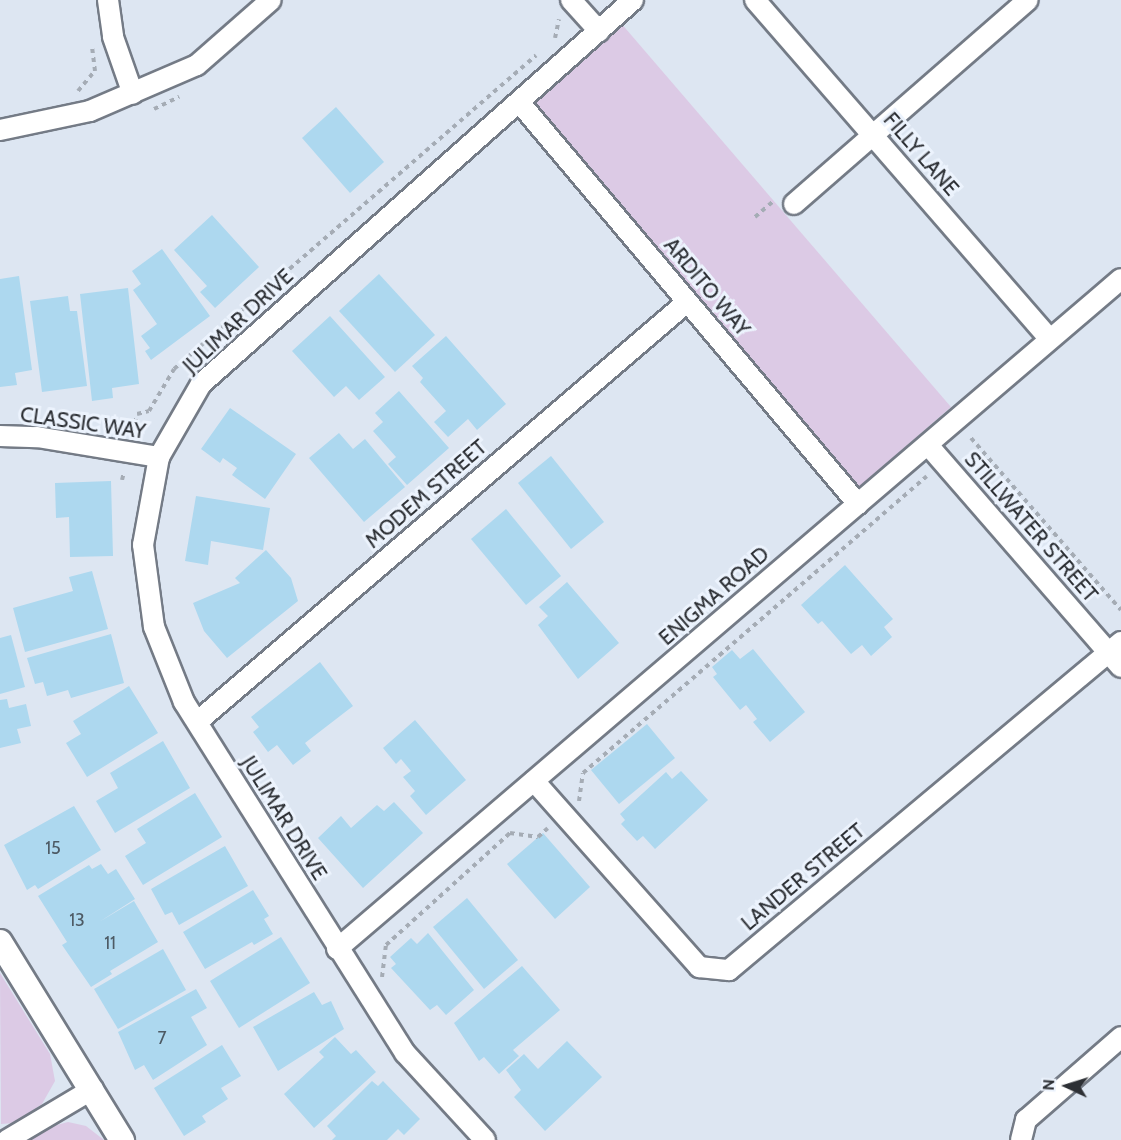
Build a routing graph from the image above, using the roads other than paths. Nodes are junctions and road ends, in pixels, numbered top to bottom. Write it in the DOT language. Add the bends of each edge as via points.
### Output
graph roads {
  1 [pos="108,0"];
  2 [pos="271,0"];
  3 [pos="571,0"];
  4 [pos="633,0"];
  5 [pos="755,0"];
  6 [pos="1028,0"];
  7 [pos="599,31"];
  8 [pos="133,94"];
  9 [pos="519,102"];
  10 [pos="0,130"];
  11 [pos="873,136"];
  12 [pos="794,204"];
  13 [pos="1121,279"];
  14 [pos="687,302"];
  15 [pos="1050,339"];
  16 [pos="0,436"];
  17 [pos="928,445"];
  18 [pos="159,457"];
  19 [pos="858,504"];
  20 [pos="1117,654"];
  21 [pos="197,722"];
  22 [pos="534,782"];
  23 [pos="0,942"];
  24 [pos="337,949"];
  25 [pos="1121,1037"];
  26 [pos="93,1089"];
  27 [pos="7,1140"];
  28 [pos="122,1140"];
  29 [pos="485,1140"];
  30 [pos="1021,1140"];
  1 -- 8 [label="street" via="113,37"];
  2 -- 8 [label="street" via="197,65"];
  3 -- 7 [label="street"];
  4 -- 7 [label="street, JULIMAR DRIVE"];
  5 -- 11 [label="street, FILLY LANE"];
  6 -- 11 [label="street"];
  7 -- 9 [label="street, JULIMAR DRIVE"];
  8 -- 10 [label="street" via="90,111"];
  9 -- 14 [label="street, ARDITO WAY"];
  9 -- 18 [label="street, JULIMAR DRIVE" via="201,384"];
  11 -- 12 [label="street"];
  11 -- 15 [label="street, FILLY LANE"];
  13 -- 15 [label="street, ENIGMA ROAD"];
  14 -- 19 [label="street, ARDITO WAY"];
  14 -- 21 [label="street, MODEM STREET"];
  15 -- 17 [label="street, ENIGMA ROAD"];
  16 -- 18 [label="street, CLASSIC WAY" via="37,437"];
  17 -- 19 [label="street, ENIGMA ROAD"];
  17 -- 20 [label="street, STILLWATER STREET"];
  18 -- 21 [label="street, JULIMAR DRIVE" via="143,545 154,627 184,702"];
  19 -- 22 [label="street, ENIGMA ROAD"];
  20 -- 22 [label="street, LANDER STREET" via="729,970 699,967"];
  21 -- 24 [label="street, JULIMAR DRIVE"];
  22 -- 24 [label="street, ENIGMA ROAD"];
  23 -- 26 [label="street"];
  24 -- 29 [label="street, JULIMAR DRIVE" via="405,1053"];
  25 -- 30 [label="street" via="1026,1120"];
  26 -- 27 [label="street"];
  26 -- 28 [label="street"];
}
